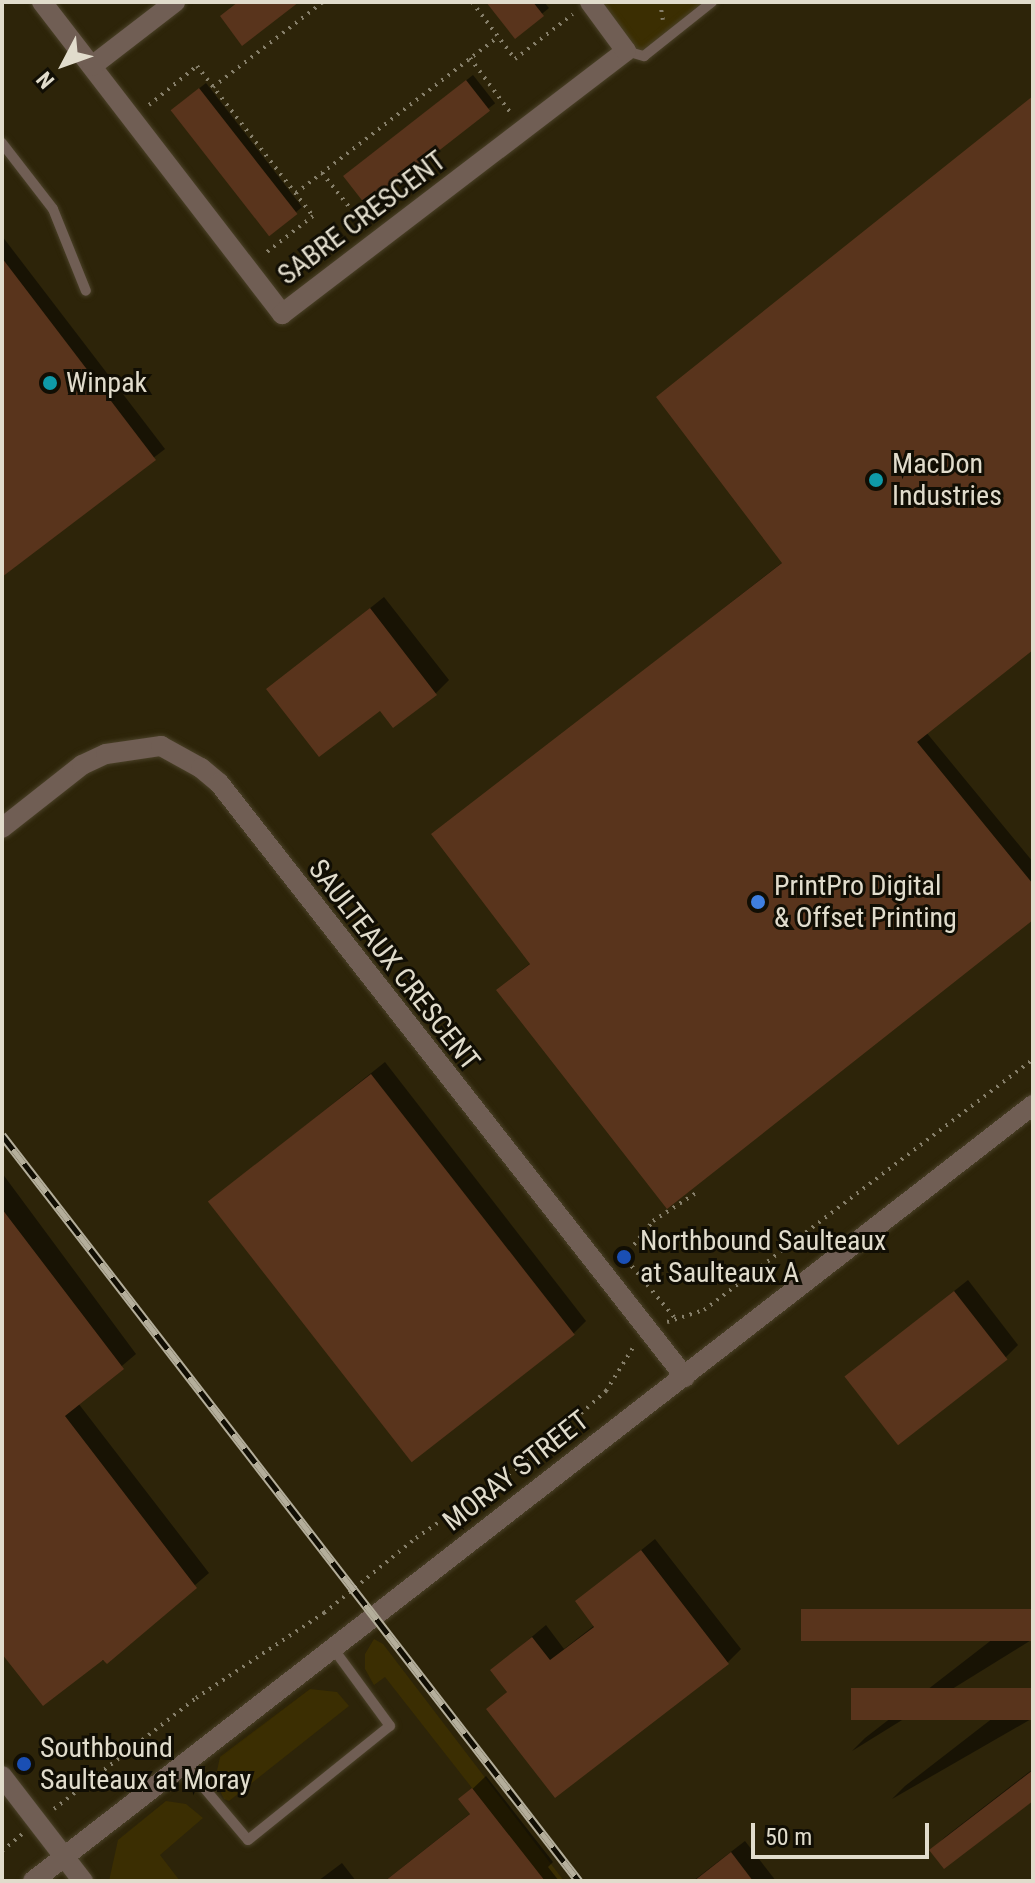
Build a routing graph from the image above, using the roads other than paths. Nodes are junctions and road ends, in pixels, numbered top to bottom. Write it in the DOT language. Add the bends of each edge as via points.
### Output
graph roads {
  1 [pos="42,2"];
  2 [pos="175,2"];
  3 [pos="712,2"];
  4 [pos="583,7"];
  5 [pos="626,51"];
  6 [pos="92,66"];
  7 [pos="2,143"];
  8 [pos="86,291"];
  9 [pos="2,828"];
  10 [pos="1033,1105"];
  11 [pos="685,1377"];
  12 [pos="333,1648"];
  13 [pos="184,1764"];
  14 [pos="2,1776"];
  15 [pos="64,1857"];
  16 [pos="33,1881"];
  17 [pos="83,1881"];
  1 -- 6 [label="street, SABRE CRESCENT"];
  2 -- 6 [label="street"];
  3 -- 5 [label="lane" via="644,56"];
  4 -- 5 [label="street"];
  5 -- 6 [label="street, SABRE CRESCENT" via="282,314"];
  7 -- 8 [label="lane" via="53,209"];
  9 -- 11 [label="street, SAULTEAUX CRESCENT" via="82,765 132,747 161,746 210,775"];
  10 -- 11 [label="street, MORAY STREET"];
  11 -- 12 [label="street, MORAY STREET"];
  12 -- 13 [label="street, MORAY STREET"];
  12 -- 13 [label="lane" via="390,1726 248,1840"];
  13 -- 15 [label="street, MORAY STREET"];
  14 -- 15 [label="street"];
  15 -- 16 [label="street, MORAY STREET"];
  15 -- 17 [label="street"];
}
